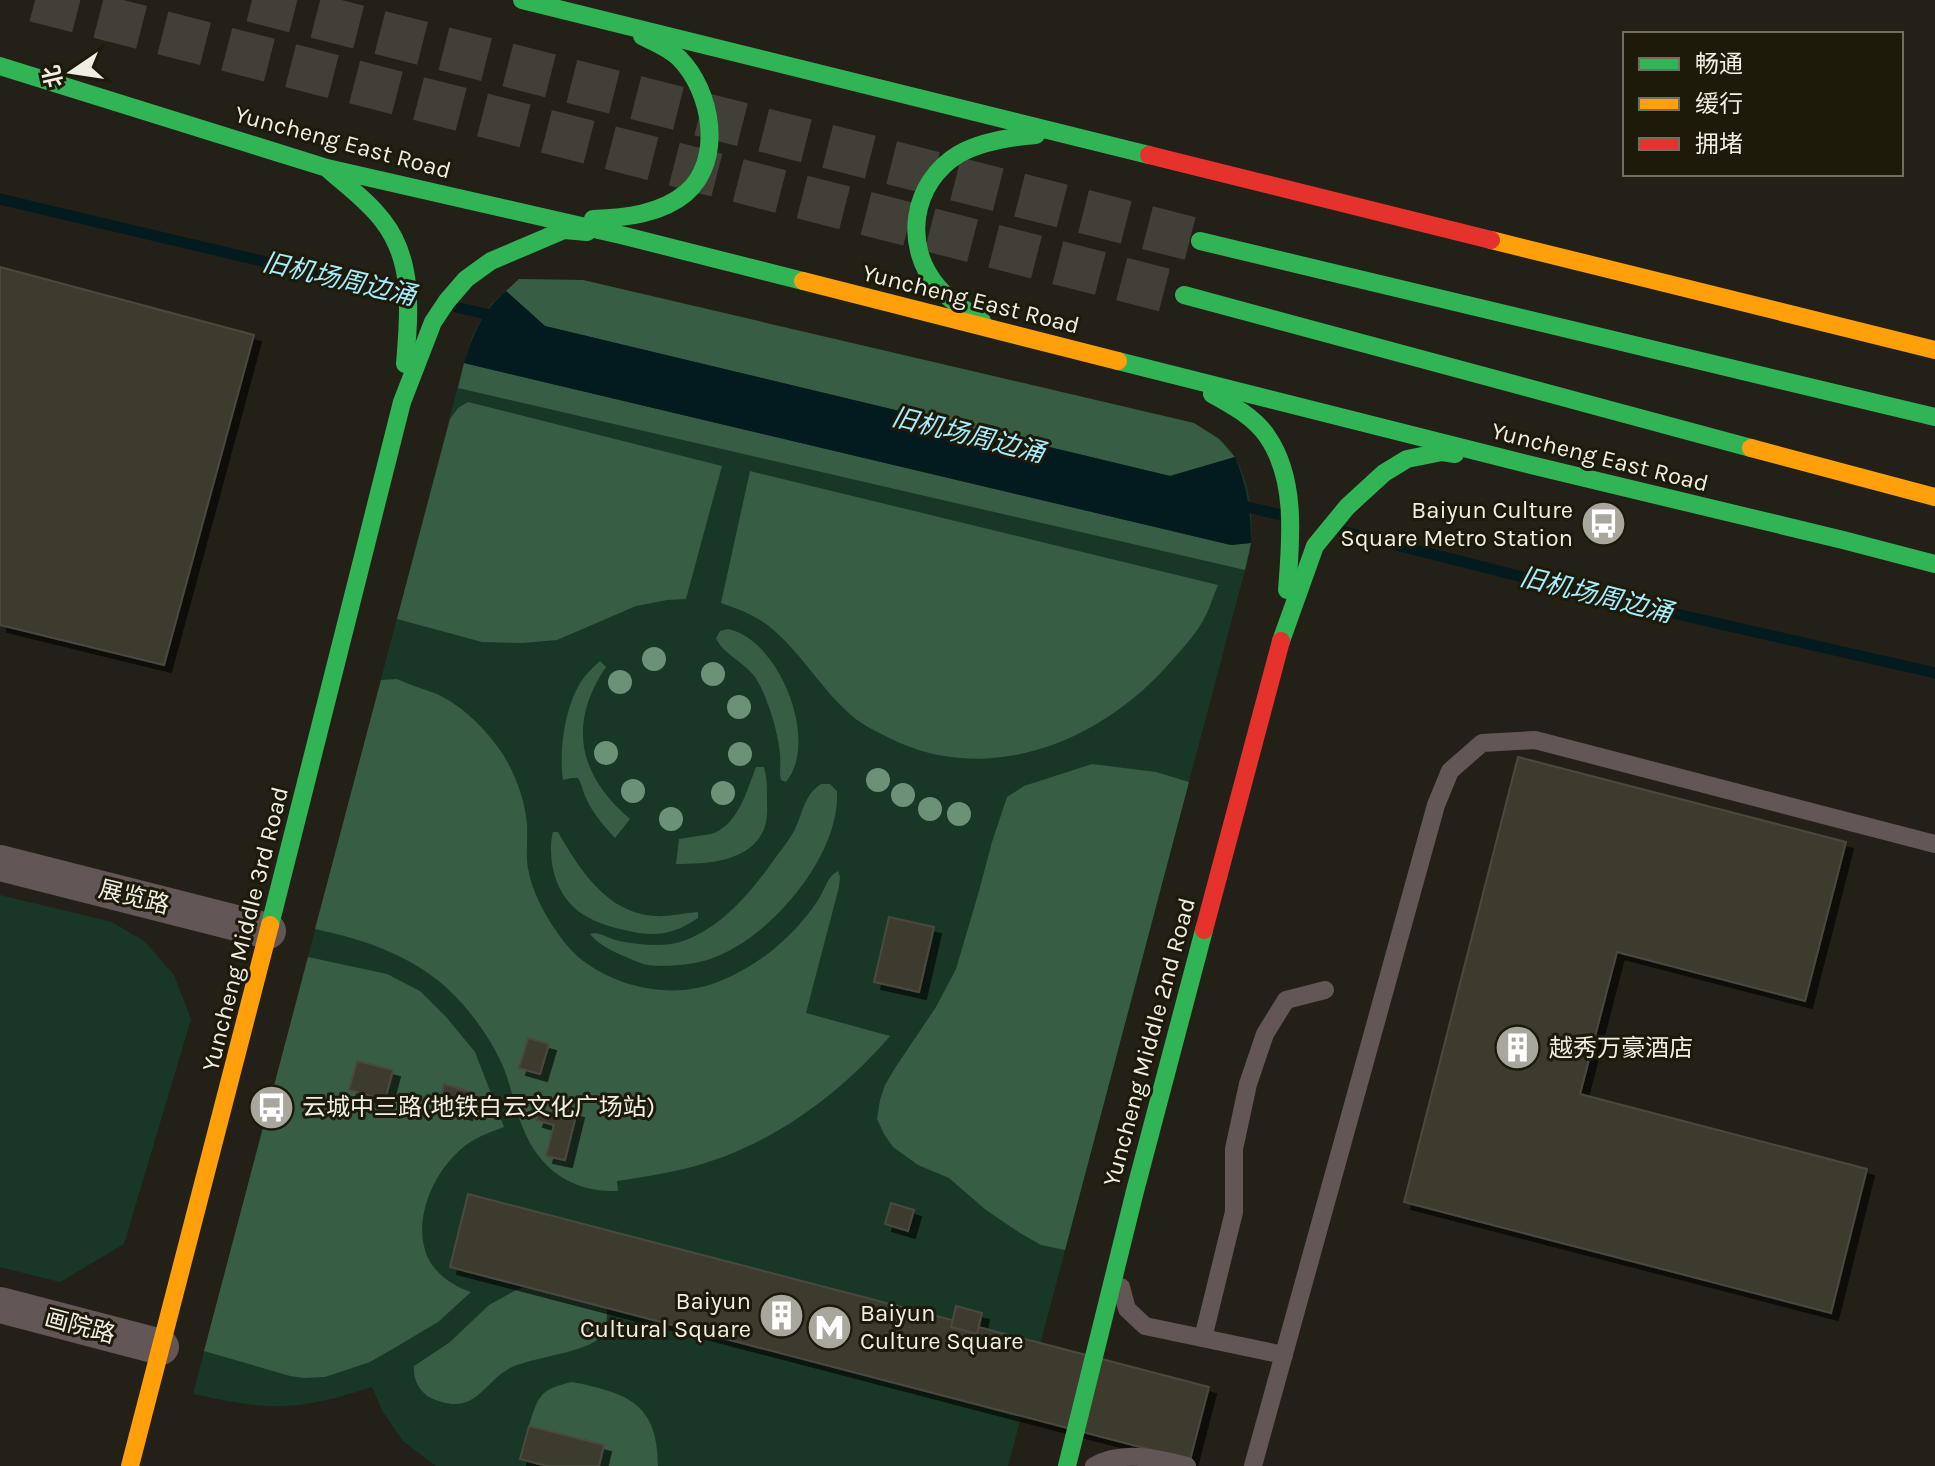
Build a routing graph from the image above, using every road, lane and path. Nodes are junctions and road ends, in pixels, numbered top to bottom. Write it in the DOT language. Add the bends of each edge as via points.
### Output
graph roads {
  1 [pos="522,0"];
  2 [pos="621,24"];
  3 [pos="0,66"];
  4 [pos="1058,133"];
  5 [pos="327,168"];
  6 [pos="547,218"];
  7 [pos="625,236"];
  8 [pos="1200,241"];
  9 [pos="1184,295"];
  10 [pos="995,330"];
  11 [pos="1935,350"];
  12 [pos="1184,378"];
  13 [pos="402,402"];
  14 [pos="1935,417"];
  15 [pos="1531,465"];
  16 [pos="1935,497"];
  17 [pos="1935,564"];
  18 [pos="1284,632"];
  19 [pos="1935,844"];
  20 [pos="0,863"];
  21 [pos="268,931"];
  22 [pos="1325,990"];
  23 [pos="1116,1268"];
  24 [pos="0,1305"];
  25 [pos="1203,1338"];
  26 [pos="161,1347"];
  27 [pos="1284,1355"];
  28 [pos="130,1466"];
  29 [pos="1067,1466"];
  30 [pos="1094,1466"];
  31 [pos="1187,1466"];
  32 [pos="1253,1466"];
  1 -- 2 [label="street"];
  2 -- 4 [label="street"];
  2 -- 6 [label="street" via="682,61 701,94 711,149 702,174 670,204 635,216"];
  3 -- 5 [label="street, Yuncheng East Road"];
  4 -- 10 [label="street" via="978,144 931,176 920,196 915,231 936,284"];
  4 -- 11 [label="street"];
  5 -- 6 [label="street, Yuncheng East Road"];
  5 -- 13 [label="street" via="390,230 404,259 409,288"];
  6 -- 7 [label="street, Yuncheng East Road"];
  7 -- 10 [label="street, Yuncheng East Road"];
  7 -- 13 [label="street" via="564,230 491,261 466,279 433,322"];
  8 -- 14 [label="street"];
  9 -- 16 [label="street, Yuncheng East Road"];
  10 -- 12 [label="street, Yuncheng East Road"];
  12 -- 15 [label="street, Yuncheng East Road"];
  12 -- 18 [label="street" via="1252,419 1268,438 1281,468 1290,538"];
  13 -- 21 [label="street, Yuncheng Middle 3rd Road"];
  15 -- 17 [label="street, Yuncheng East Road"];
  15 -- 18 [label="street" via="1442,452 1407,459 1384,473 1315,546"];
  18 -- 23 [label="street, Yuncheng Middle 2nd Road"];
  19 -- 27 [label="lane" via="1535,740 1482,743 1450,771 1436,805"];
  20 -- 21 [label="street, 展览路"];
  21 -- 26 [label="street, Yuncheng Middle 3rd Road"];
  22 -- 25 [label="lane" via="1286,1000 1265,1034 1234,1149 1234,1212"];
  23 -- 25 [label="lane" via="1127,1309 1145,1326"];
  23 -- 29 [label="street, Yuncheng Middle 2nd Road"];
  24 -- 26 [label="street, 画院路"];
  25 -- 27 [label="lane"];
  26 -- 28 [label="street, Yuncheng Middle 3rd Road"];
  27 -- 32 [label="lane"];
  30 -- 31 [label="lane" via="1135,1456"];
}
